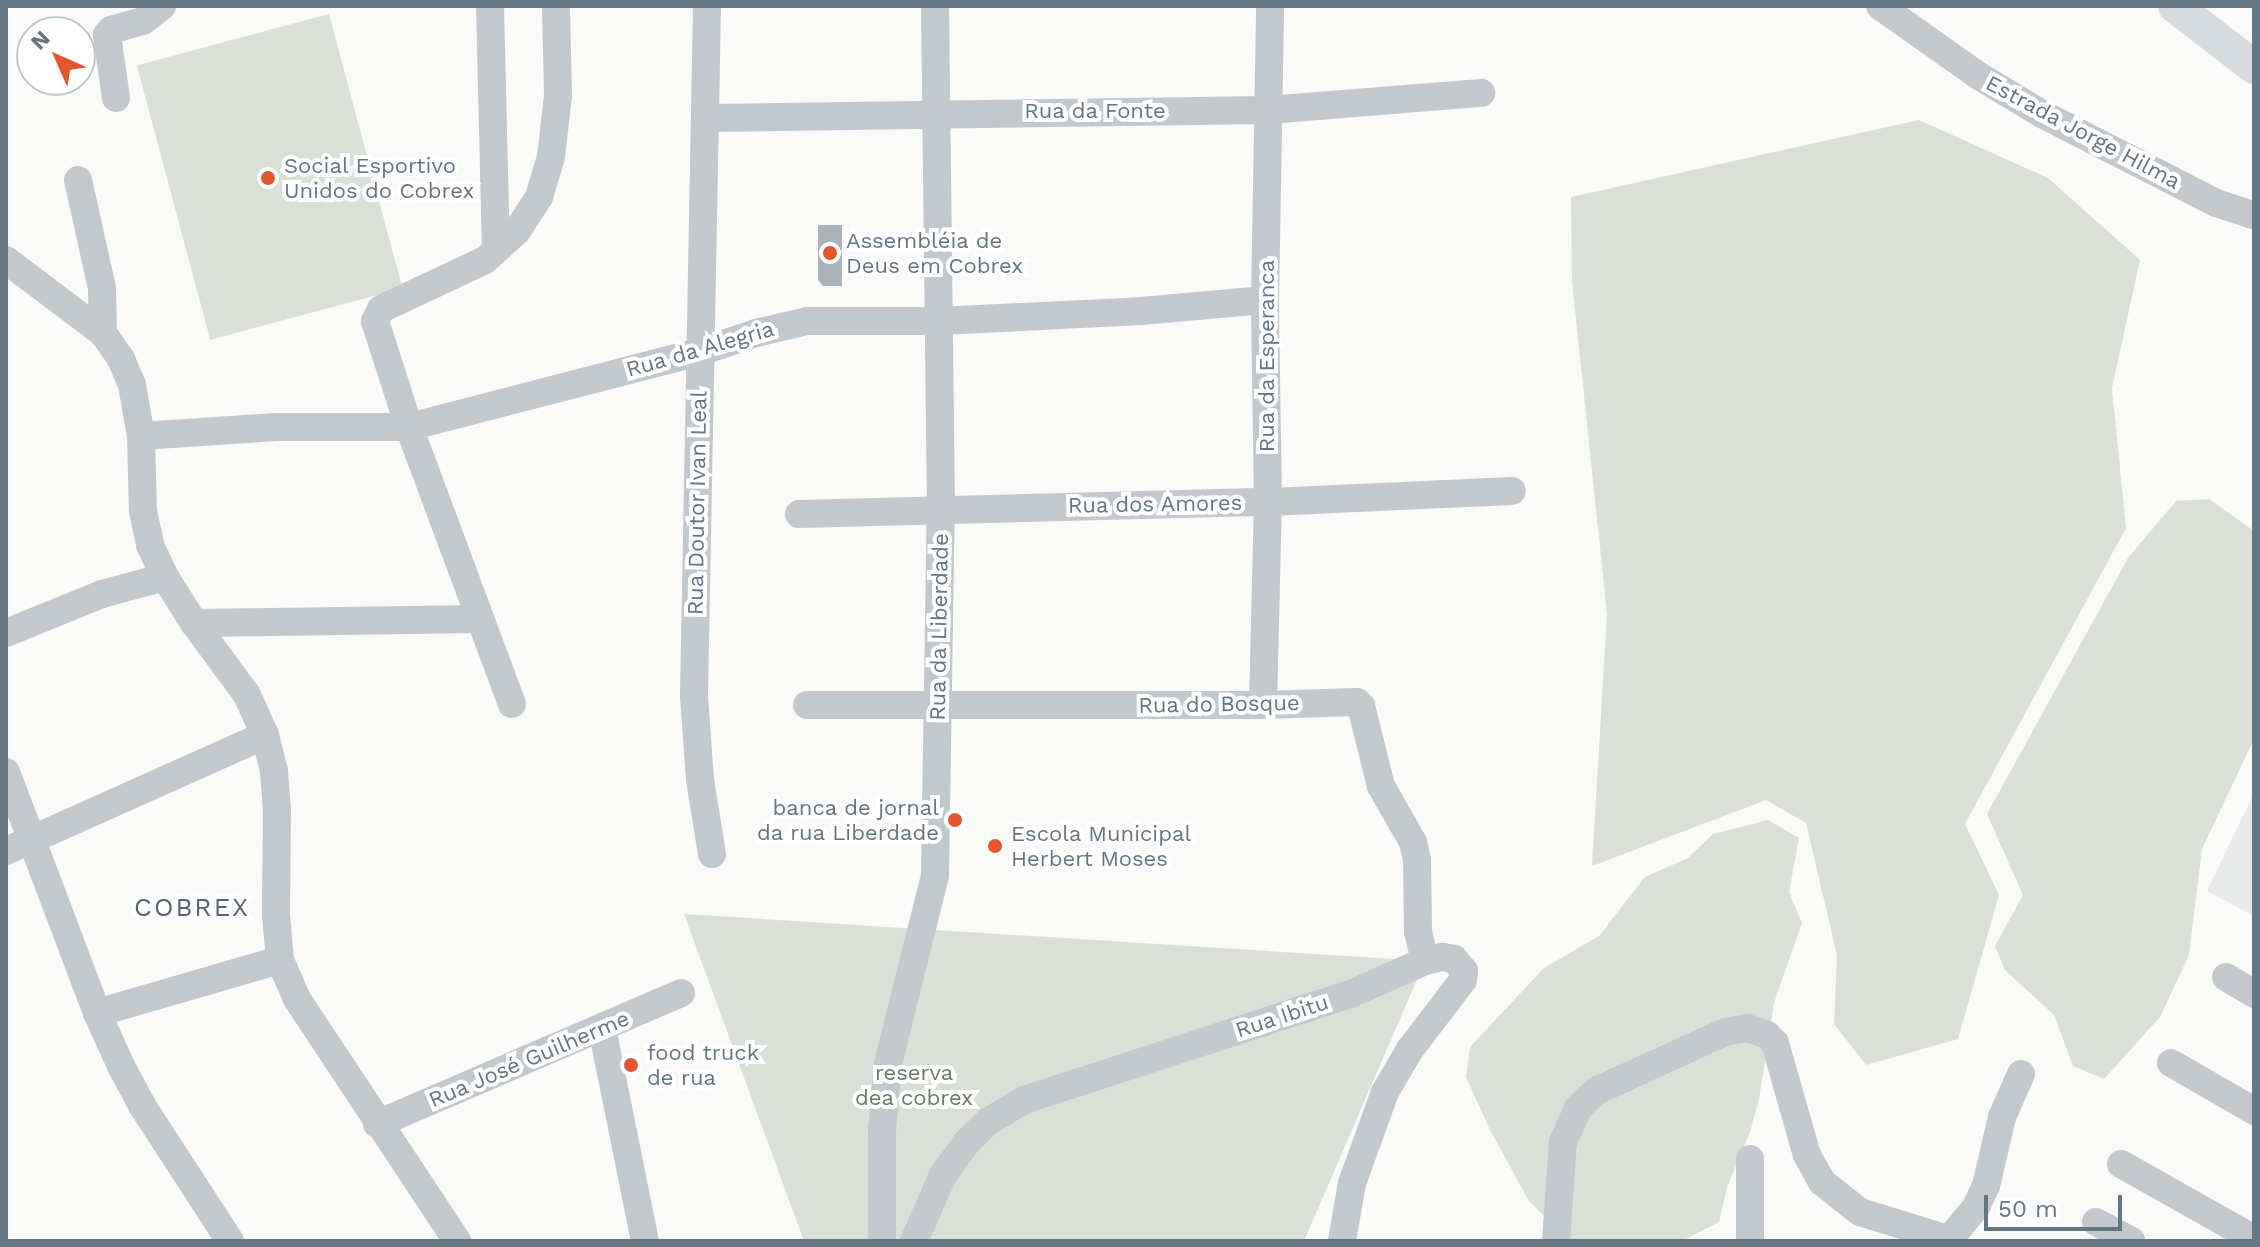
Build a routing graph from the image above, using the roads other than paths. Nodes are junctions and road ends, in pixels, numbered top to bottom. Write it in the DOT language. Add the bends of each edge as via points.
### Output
graph roads {
  1 [pos="162,6"];
  2 [pos="490,6"];
  3 [pos="556,6"];
  4 [pos="707,6"];
  5 [pos="935,6"];
  6 [pos="1270,6"];
  7 [pos="1880,6"];
  8 [pos="2175,6"];
  9 [pos="2254,67"];
  10 [pos="1481,93"];
  11 [pos="116,98"];
  12 [pos="1268,110"];
  13 [pos="939,112"];
  14 [pos="708,118"];
  15 [pos="78,180"];
  16 [pos="2254,215"];
  17 [pos="496,250"];
  18 [pos="6,260"];
  19 [pos="1265,300"];
  20 [pos="939,321"];
  21 [pos="103,333"];
  22 [pos="700,352"];
  23 [pos="409,427"];
  24 [pos="141,436"];
  25 [pos="1512,491"];
  26 [pos="1268,502"];
  27 [pos="941,510"];
  28 [pos="799,514"];
  29 [pos="165,577"];
  30 [pos="479,619"];
  31 [pos="194,623"];
  32 [pos="6,633"];
  33 [pos="512,704"];
  34 [pos="807,705"];
  35 [pos="1263,705"];
  36 [pos="938,706"];
  37 [pos="265,735"];
  38 [pos="6,772"];
  39 [pos="18,846"];
  40 [pos="712,854"];
  41 [pos="280,960"];
  42 [pos="1425,961"];
  43 [pos="2226,977"];
  44 [pos="681,993"];
  45 [pos="2254,994"];
  46 [pos="97,1013"];
  47 [pos="602,1028"];
  48 [pos="2171,1063"];
  49 [pos="2021,1074"];
  50 [pos="2254,1111"];
  51 [pos="377,1124"];
  52 [pos="1750,1159"];
  53 [pos="2121,1164"];
  54 [pos="2096,1222"];
  55 [pos="2254,1239"];
  56 [pos="1948,1240"];
  57 [pos="230,1241"];
  58 [pos="457,1241"];
  59 [pos="645,1241"];
  60 [pos="882,1241"];
  61 [pos="914,1241"];
  62 [pos="1342,1241"];
  63 [pos="1556,1241"];
  64 [pos="1750,1241"];
  65 [pos="2131,1241"];
  1 -- 11 [label="street" via="143,21 107,35"];
  2 -- 17 [label="street"];
  3 -- 17 [label="street" via="558,96 551,157 539,197 517,231"];
  4 -- 14 [label="street, Rua Doutor Ivan Leal"];
  5 -- 13 [label="street, Rua da Liberdade"];
  6 -- 12 [label="street, Rua da Esperanca"];
  7 -- 16 [label="street, Estrada Jorge Hilma" via="2042,114 2216,203"];
  8 -- 9 [label="main road"];
  10 -- 12 [label="street, Rua da Fonte"];
  12 -- 13 [label="street, Rua da Fonte"];
  12 -- 19 [label="street, Rua da Esperanca"];
  13 -- 14 [label="street, Rua da Fonte"];
  13 -- 20 [label="street, Rua da Liberdade"];
  14 -- 22 [label="street, Rua Doutor Ivan Leal"];
  15 -- 21 [label="street" via="102,288"];
  17 -- 23 [label="street" via="457,276 381,309 375,321"];
  18 -- 21 [label="street"];
  19 -- 20 [label="street, Rua da Alegria"];
  19 -- 26 [label="street, Rua da Esperanca"];
  20 -- 22 [label="street, Rua da Alegria" via="807,321"];
  20 -- 27 [label="street, Rua da Liberdade"];
  21 -- 24 [label="street" via="132,385"];
  22 -- 23 [label="street, Rua da Alegria"];
  22 -- 40 [label="street, Rua Doutor Ivan Leal" via="694,696"];
  23 -- 24 [label="street, Rua da Alegria" via="276,427"];
  23 -- 30 [label="street"];
  24 -- 29 [label="street" via="143,511 150,545"];
  25 -- 26 [label="street, Rua dos Amores"];
  26 -- 27 [label="street, Rua dos Amores"];
  26 -- 35 [label="street, Rua da Esperanca"];
  27 -- 28 [label="street, Rua dos Amores"];
  27 -- 36 [label="street, Rua da Liberdade"];
  29 -- 31 [label="street"];
  29 -- 32 [label="street" via="102,594"];
  30 -- 31 [label="street"];
  30 -- 33 [label="street"];
  31 -- 37 [label="street" via="240,684"];
  34 -- 36 [label="street, Rua do Bosque"];
  35 -- 36 [label="street, Rua do Bosque"];
  35 -- 42 [label="street, Rua do Bosque" via="1351,700 1361,706 1381,786 1413,842 1418,932"];
  36 -- 60 [label="street, Rua da Liberdade" via="935,875 888,1064"];
  37 -- 39 [label="street"];
  37 -- 41 [label="street" via="277,811"];
  38 -- 39 [label="street"];
  39 -- 46 [label="street"];
  41 -- 46 [label="street"];
  41 -- 51 [label="street" via="297,999"];
  42 -- 61 [label="street, Rua Ibitu" via="1353,993 1024,1100 966,1143 943,1175"];
  42 -- 62 [label="street" via="1454,959 1464,971 1463,980 1385,1092 1349,1196"];
  43 -- 45 [label="street"];
  44 -- 47 [label="street, Rua José Guilherme"];
  46 -- 57 [label="street" via="143,1107"];
  47 -- 51 [label="street, Rua José Guilherme"];
  47 -- 59 [label="street"];
  48 -- 50 [label="street"];
  49 -- 56 [label="street" via="2002,1117 1986,1186"];
  51 -- 58 [label="street"];
  52 -- 64 [label="street"];
  53 -- 55 [label="street"];
  54 -- 65 [label="street"];
  56 -- 63 [label="street" via="1860,1212 1822,1182 1807,1155 1775,1043 1747,1028 1725,1032 1596,1091 1578,1108 1563,1142"];
}
